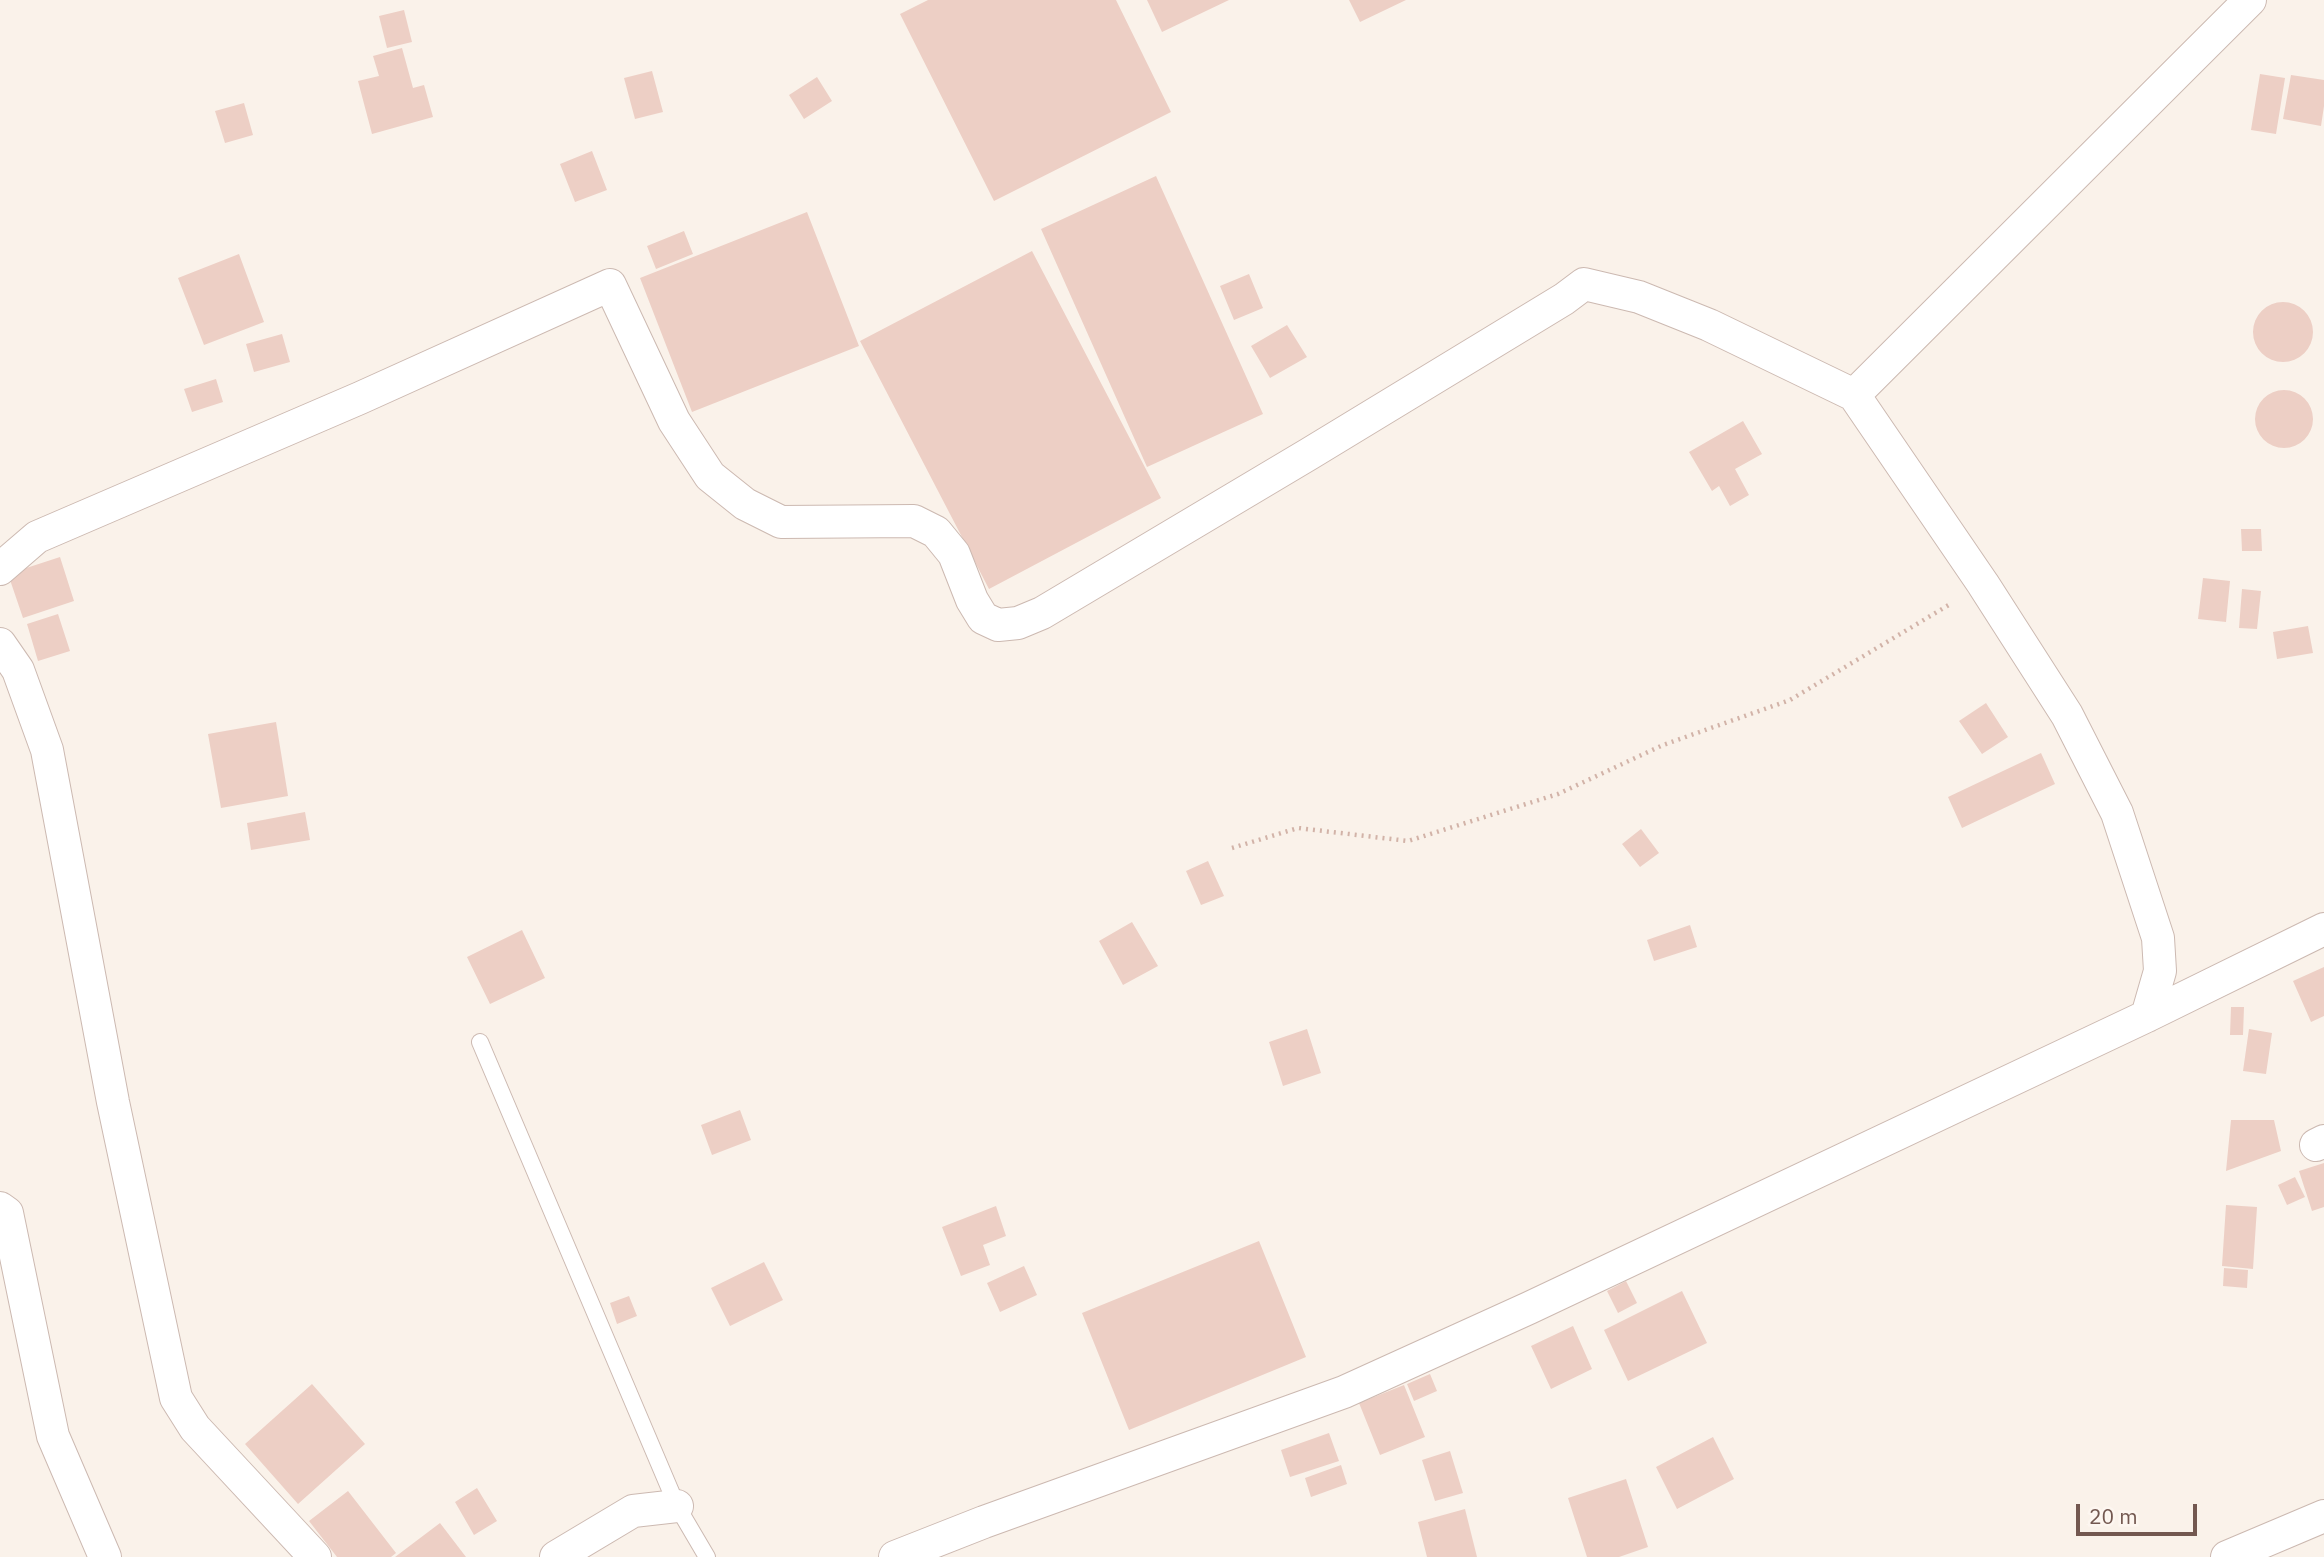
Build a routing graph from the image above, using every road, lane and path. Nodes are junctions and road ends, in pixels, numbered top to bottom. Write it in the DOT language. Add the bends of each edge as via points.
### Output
graph roads {
  1 [pos="2250,0"];
  2 [pos="1854,396"];
  3 [pos="0,569"];
  4 [pos="1983,584"];
  5 [pos="0,645"];
  6 [pos="1232,848"];
  7 [pos="2324,929"];
  8 [pos="2147,1016"];
  9 [pos="480,1042"];
  10 [pos="0,1208"];
  11 [pos="677,1506"];
  12 [pos="2324,1516"];
  13 [pos="105,1557"];
  14 [pos="315,1557"];
  15 [pos="556,1557"];
  16 [pos="707,1557"];
  17 [pos="895,1557"];
  18 [pos="2227,1557"];
  1 -- 2 [label="street"];
  2 -- 3 [label="street" via="1709,325 1639,297 1584,284 1042,613 1018,624 998,625 983,618 977,609 954,554 936,532 914,521 781,522 745,504 710,476 674,421 610,285 37,537"];
  2 -- 4 [label="street"];
  4 -- 6 [label="path" via="1790,700 1663,745 1558,794 1408,841 1298,828"];
  4 -- 8 [label="street" via="2067,715 2118,813 2158,938 2160,971"];
  5 -- 14 [label="street" via="18,670 47,750 113,1102 176,1398 195,1428"];
  7 -- 8 [label="street"];
  8 -- 17 [label="street" via="1344,1392"];
  9 -- 11 [label="lane"];
  10 -- 13 [label="street" via="8,1213 53,1436"];
  11 -- 15 [label="street" via="633,1511"];
  11 -- 16 [label="lane"];
  12 -- 18 [label="street"];
}
